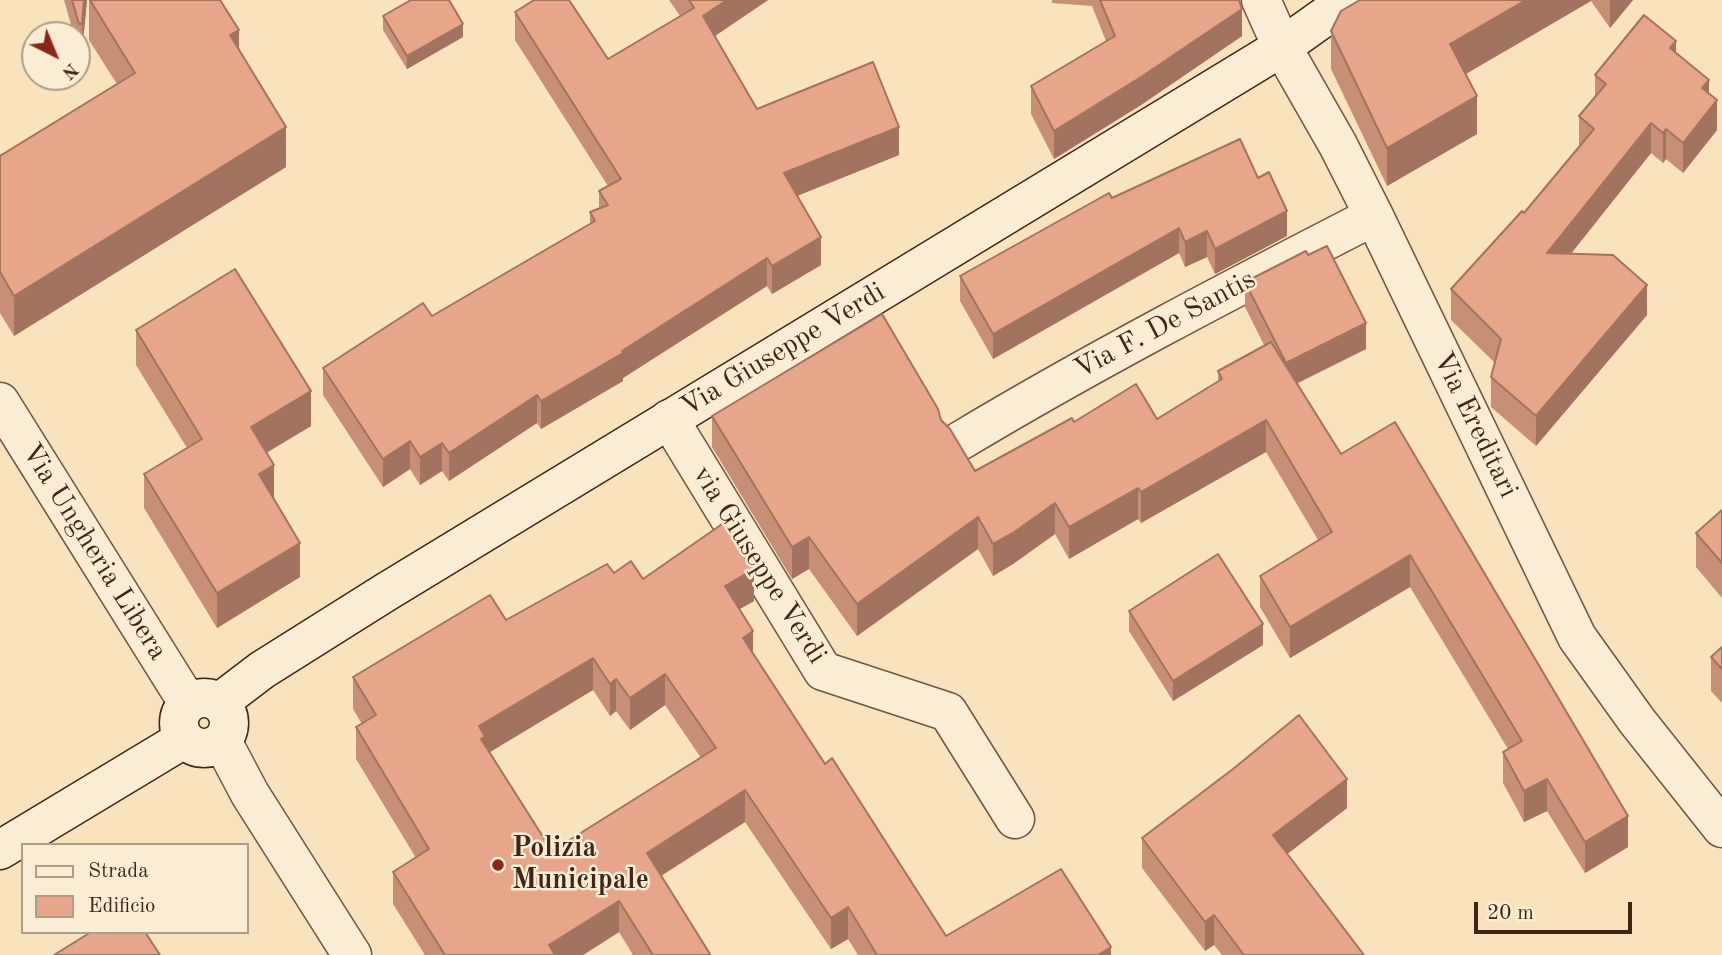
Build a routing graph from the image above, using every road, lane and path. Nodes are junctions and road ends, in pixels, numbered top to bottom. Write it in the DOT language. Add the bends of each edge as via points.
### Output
graph roads {
  1 [pos="1261,0"];
  2 [pos="1348,0"];
  3 [pos="1282,47"];
  4 [pos="1374,216"];
  5 [pos="0,402"];
  6 [pos="669,419"];
  7 [pos="960,441"];
  8 [pos="197,715"];
  9 [pos="1015,819"];
  10 [pos="1722,828"];
  11 [pos="0,850"];
  12 [pos="352,955"];
  1 -- 3 [label="street, Via Ereditari"];
  2 -- 3 [label="street, Via Giuseppe Verdi"];
  3 -- 4 [label="street, Via Ereditari"];
  3 -- 6 [label="street, Via Giuseppe Verdi"];
  4 -- 7 [label="street, Via F. De Santis" via="1177,317"];
  4 -- 10 [label="street, Via Ereditari" via="1577,637"];
  5 -- 8 [label="street, Via Ungheria Libera"];
  6 -- 8 [label="street, Via Giuseppe Verdi" via="363,606"];
  6 -- 9 [label="street, via Giuseppe Verdi" via="823,671 948,712"];
  8 -- 11 [label="street, Via Giuseppe Verdi"];
  8 -- 12 [label="street" via="226,709 230,726 222,741 250,794"];
}
